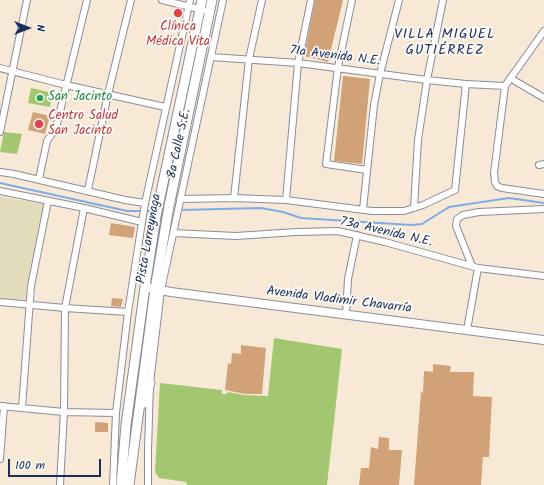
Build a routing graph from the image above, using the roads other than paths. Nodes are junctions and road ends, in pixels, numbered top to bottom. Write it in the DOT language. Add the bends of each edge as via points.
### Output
graph roads {
  1 [pos="27,0"];
  2 [pos="87,0"];
  3 [pos="131,0"];
  4 [pos="162,0"];
  5 [pos="212,0"];
  6 [pos="223,0"];
  7 [pos="262,0"];
  8 [pos="311,0"];
  9 [pos="352,0"];
  10 [pos="399,0"];
  11 [pos="444,0"];
  12 [pos="189,3"];
  13 [pos="203,7"];
  14 [pos="544,31"];
  15 [pos="211,57"];
  16 [pos="249,59"];
  17 [pos="298,63"];
  18 [pos="338,67"];
  19 [pos="0,68"];
  20 [pos="12,71"];
  21 [pos="380,74"];
  22 [pos="510,78"];
  23 [pos="427,80"];
  24 [pos="466,84"];
  25 [pos="66,86"];
  26 [pos="505,86"];
  27 [pos="108,94"];
  28 [pos="544,98"];
  29 [pos="165,107"];
  30 [pos="0,132"];
  31 [pos="367,170"];
  32 [pos="0,172"];
  33 [pos="39,179"];
  34 [pos="88,190"];
  35 [pos="0,191"];
  36 [pos="544,194"];
  37 [pos="234,198"];
  38 [pos="48,200"];
  39 [pos="286,200"];
  40 [pos="179,202"];
  41 [pos="145,206"];
  42 [pos="84,208"];
  43 [pos="414,208"];
  44 [pos="363,209"];
  45 [pos="544,209"];
  46 [pos="172,218"];
  47 [pos="143,220"];
  48 [pos="173,233"];
  49 [pos="357,236"];
  50 [pos="475,267"];
  51 [pos="544,276"];
  52 [pos="132,285"];
  53 [pos="145,287"];
  54 [pos="158,289"];
  55 [pos="0,302"];
  56 [pos="29,305"];
  57 [pos="65,308"];
  58 [pos="128,312"];
  59 [pos="346,314"];
  60 [pos="467,330"];
  61 [pos="544,340"];
  62 [pos="150,382"];
  63 [pos="2,406"];
  64 [pos="22,408"];
  65 [pos="64,412"];
  66 [pos="116,413"];
  67 [pos="136,433"];
  68 [pos="0,459"];
  69 [pos="60,485"];
  70 [pos="113,485"];
  71 [pos="121,485"];
  72 [pos="129,485"];
  73 [pos="148,485"];
  1 -- 20 [label="street"];
  2 -- 25 [label="street"];
  3 -- 27 [label="street"];
  4 -- 12 [label="street"];
  5 -- 13 [label="main road, Pista Larreynaga"];
  6 -- 15 [label="street, 8a Calle S.E."];
  7 -- 16 [label="street"];
  8 -- 17 [label="street"];
  9 -- 18 [label="street"];
  10 -- 21 [label="street"];
  11 -- 23 [label="street"];
  12 -- 13 [label="street"];
  12 -- 29 [label="street"];
  13 -- 46 [label="main road, Pista Larreynaga" via="169,206"];
  13 -- 53 [label="main road, Pista Larreynaga" via="158,206"];
  14 -- 22 [label="street"];
  15 -- 16 [label="street, 71a Avenida N.E."];
  15 -- 40 [label="street, 8a Calle S.E."];
  16 -- 17 [label="street, 71a Avenida N.E."];
  16 -- 37 [label="street"];
  17 -- 18 [label="street, 71a Avenida N.E."];
  17 -- 39 [label="street"];
  18 -- 21 [label="street, 71a Avenida N.E."];
  18 -- 31 [label="street" via="326,164"];
  19 -- 20 [label="street"];
  20 -- 25 [label="street"];
  20 -- 30 [label="street"];
  21 -- 23 [label="street, 71a Avenida N.E."];
  21 -- 31 [label="street"];
  22 -- 26 [label="street"];
  22 -- 28 [label="street"];
  23 -- 24 [label="street, 71a Avenida N.E."];
  23 -- 43 [label="street" via="418,140"];
  24 -- 26 [label="street, 71a Avenida N.E."];
  24 -- 43 [label="street" via="456,190"];
  25 -- 27 [label="street"];
  25 -- 33 [label="street" via="56,128 47,141"];
  26 -- 36 [label="street" via="494,182 502,188"];
  27 -- 29 [label="street"];
  27 -- 34 [label="street"];
  29 -- 41 [label="street"];
  31 -- 44 [label="street"];
  32 -- 33 [label="street"];
  33 -- 34 [label="street"];
  34 -- 41 [label="street"];
  35 -- 38 [label="street"];
  37 -- 39 [label="street"];
  37 -- 40 [label="street"];
  38 -- 42 [label="street"];
  38 -- 56 [label="street"];
  39 -- 44 [label="street"];
  40 -- 46 [label="street, 8a Calle S.E."];
  41 -- 47 [label="street"];
  42 -- 47 [label="street"];
  42 -- 57 [label="street"];
  43 -- 44 [label="street"];
  45 -- 50 [label="street" via="479,212 457,219 456,226"];
  46 -- 48 [label="street, 8a Calle S.E."];
  46 -- 54 [label="main road, Pista Larreynaga"];
  47 -- 52 [label="street"];
  48 -- 49 [label="street, 73a Avenida N.E." via="236,236 338,232"];
  48 -- 54 [label="street, 8a Calle S.E."];
  49 -- 50 [label="street, 73a Avenida N.E."];
  49 -- 59 [label="street" via="348,279"];
  50 -- 51 [label="street, 73a Avenida N.E."];
  50 -- 60 [label="street"];
  52 -- 53 [label="street, Avenida Vladimir Chavarría"];
  52 -- 58 [label="street"];
  53 -- 54 [label="street, Avenida Vladimir Chavarría"];
  53 -- 71 [label="main road, Pista Larreynaga" via="126,426"];
  54 -- 59 [label="street, Avenida Vladimir Chavarría"];
  54 -- 62 [label="street, 8a Calle S.E."];
  54 -- 67 [label="main road, Pista Larreynaga"];
  55 -- 56 [label="street"];
  56 -- 57 [label="street"];
  56 -- 64 [label="street"];
  57 -- 58 [label="street"];
  57 -- 65 [label="street"];
  58 -- 66 [label="street"];
  59 -- 60 [label="street, Avenida Vladimir Chavarría"];
  60 -- 61 [label="street, Avenida Vladimir Chavarría"];
  62 -- 67 [label="main road"];
  62 -- 73 [label="street, 8a Calle S.E."];
  63 -- 64 [label="street"];
  63 -- 68 [label="street"];
  64 -- 65 [label="street"];
  65 -- 66 [label="street"];
  65 -- 69 [label="street"];
  66 -- 70 [label="street"];
  67 -- 72 [label="main road, Pista Larreynaga"];
}
